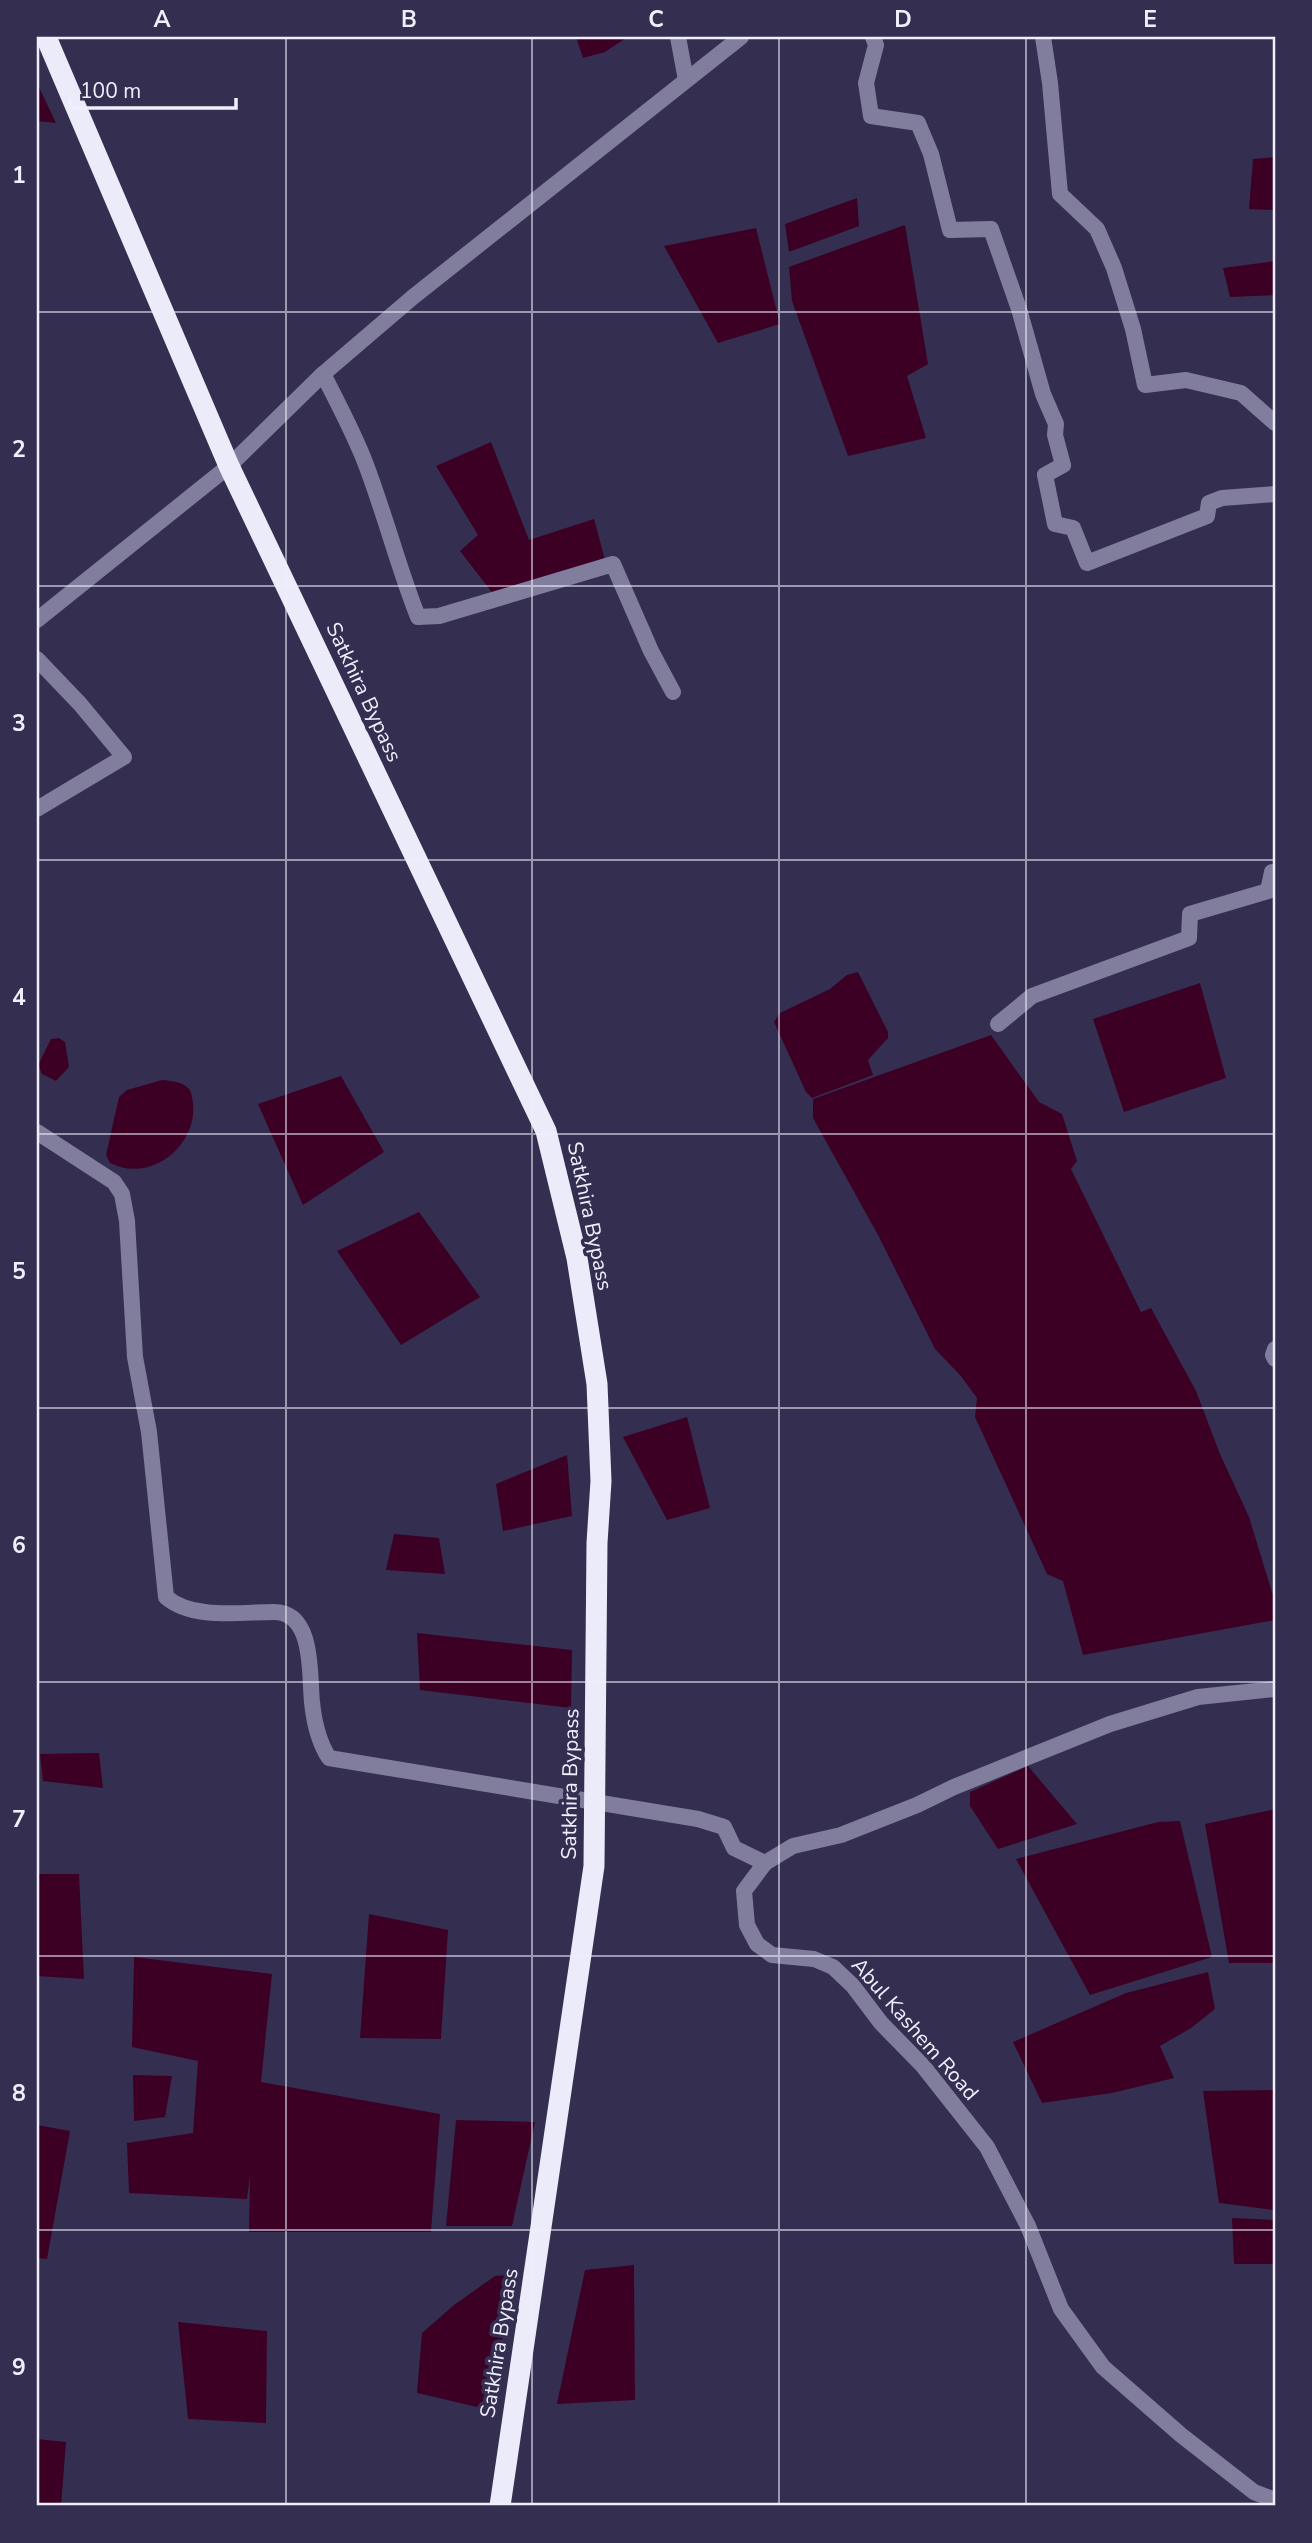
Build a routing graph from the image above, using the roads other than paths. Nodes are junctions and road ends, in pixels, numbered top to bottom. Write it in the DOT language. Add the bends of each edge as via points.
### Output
graph roads {
  1 [pos="46,37"];
  2 [pos="678,37"];
  3 [pos="741,37"];
  4 [pos="873,37"];
  5 [pos="1043,37"];
  6 [pos="686,80"];
  7 [pos="323,374"];
  8 [pos="1275,423"];
  9 [pos="229,466"];
  10 [pos="1275,494"];
  11 [pos="37,620"];
  12 [pos="37,659"];
  13 [pos="673,692"];
  14 [pos="37,809"];
  15 [pos="1275,872"];
  16 [pos="998,1024"];
  17 [pos="37,1132"];
  18 [pos="1275,1349"];
  19 [pos="1275,1359"];
  20 [pos="1275,1689"];
  21 [pos="593,1801"];
  22 [pos="765,1863"];
  23 [pos="1275,2500"];
  24 [pos="500,2506"];
  1 -- 9 [label="highway, Satkhira Bypass"];
  2 -- 6 [label="street"];
  3 -- 6 [label="street"];
  4 -- 10 [label="street" via="876,45 866,83 871,116 918,123 931,153 950,230 991,229 1056,424 1063,465 1045,475 1055,524 1073,528 1087,564 1207,516 1209,503 1222,498"];
  5 -- 8 [label="street" via="1060,194 1097,229 1133,329 1145,385 1186,380 1241,393"];
  6 -- 7 [label="street"];
  7 -- 9 [label="street"];
  7 -- 13 [label="street" via="363,459 418,617 439,616 613,564"];
  9 -- 11 [label="street"];
  9 -- 21 [label="highway, Satkhira Bypass" via="545,1131 576,1258 597,1384 601,1481"];
  12 -- 14 [label="street" via="124,757"];
  15 -- 16 [label="street" via="1268,891 1190,914 1189,938 1032,996"];
  17 -- 21 [label="street" via="114,1182 122,1195 135,1357 149,1432 166,1597 176,1606 201,1611 280,1612 298,1624 308,1645 319,1741 329,1758"];
  18 -- 19 [label="street"];
  20 -- 22 [label="street, Abul Kashem Road" via="1198,1697 1110,1724 841,1836 793,1846"];
  21 -- 22 [label="street" via="724,1827 734,1848"];
  21 -- 24 [label="highway, Satkhira Bypass" via="594,1867 588,1921"];
  22 -- 23 [label="street, Abul Kashem Road" via="744,1891 747,1926 757,1944 772,1955 814,1959 833,1967 853,1986 987,2147 1028,2226 1061,2309 1103,2367 1254,2492"];
}
